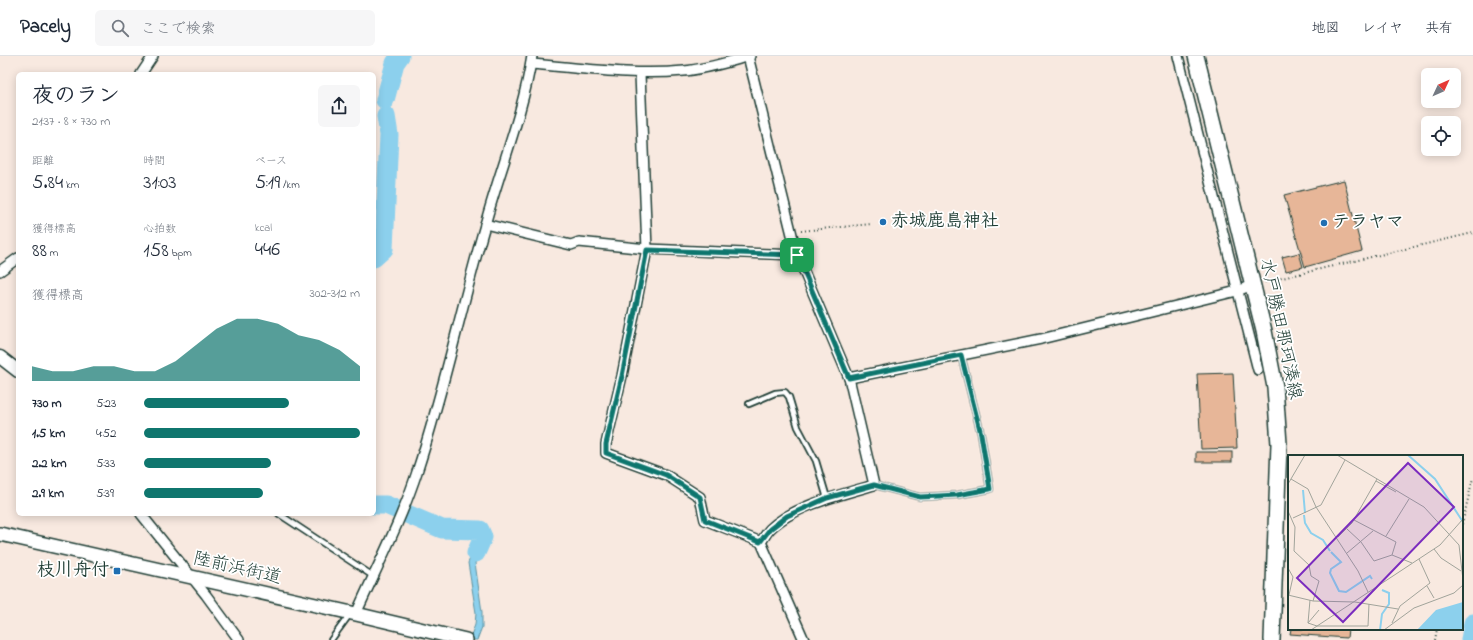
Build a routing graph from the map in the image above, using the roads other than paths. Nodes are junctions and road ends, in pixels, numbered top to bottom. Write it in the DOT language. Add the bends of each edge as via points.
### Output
graph roads {
  1 [pos="153,56"];
  2 [pos="749,56"];
  3 [pos="1178,56"];
  4 [pos="1196,56"];
  5 [pos="531,60"];
  6 [pos="142,72"];
  7 [pos="640,74"];
  8 [pos="485,224"];
  9 [pos="647,250"];
  10 [pos="797,255"];
  11 [pos="16,259"];
  12 [pos="0,271"];
  13 [pos="1252,285"];
  14 [pos="1237,291"];
  15 [pos="961,355"];
  16 [pos="0,358"];
  17 [pos="16,370"];
  18 [pos="1258,370"];
  19 [pos="849,378"];
  20 [pos="749,404"];
  21 [pos="874,485"];
  22 [pos="827,498"];
  23 [pos="143,516"];
  24 [pos="282,516"];
  25 [pos="0,534"];
  26 [pos="760,542"];
  27 [pos="374,576"];
  28 [pos="190,577"];
  29 [pos="354,614"];
  30 [pos="239,640"];
  31 [pos="331,640"];
  32 [pos="466,640"];
  33 [pos="804,640"];
  34 [pos="1272,640"];
  1 -- 6 [label="street"];
  2 -- 7 [label="street" via="685,71"];
  2 -- 10 [label="street"];
  3 -- 14 [label="street"];
  4 -- 13 [label="main road, 水戸勝田那珂湊線"];
  5 -- 7 [label="street"];
  5 -- 8 [label="street" via="520,111"];
  7 -- 9 [label="street"];
  8 -- 9 [label="street" via="571,246 579,242"];
  8 -- 27 [label="street" via="417,473"];
  9 -- 10 [label="street"];
  9 -- 26 [label="street" via="606,453 666,475 700,497 705,520"];
  10 -- 19 [label="street"];
  11 -- 12 [label="street"];
  13 -- 14 [label="street"];
  13 -- 34 [label="main road, 水戸勝田那珂湊線" via="1270,361 1278,419"];
  14 -- 15 [label="street" via="1041,339"];
  14 -- 18 [label="street"];
  15 -- 19 [label="street"];
  15 -- 21 [label="lane" via="981,434 990,489 957,495 920,497"];
  16 -- 17 [label="street"];
  19 -- 21 [label="street"];
  20 -- 22 [label="lane" via="775,393 785,392 789,397 798,427 816,461"];
  21 -- 22 [label="street"];
  22 -- 26 [label="street" via="787,516 770,529"];
  23 -- 28 [label="street"];
  24 -- 27 [label="lane"];
  25 -- 28 [label="main road, 陸前浜街道"];
  26 -- 33 [label="street"];
  27 -- 29 [label="street"];
  28 -- 29 [label="main road, 陸前浜街道"];
  28 -- 30 [label="street"];
  29 -- 31 [label="lane"];
  29 -- 32 [label="main road, 陸前浜街道"];
}
